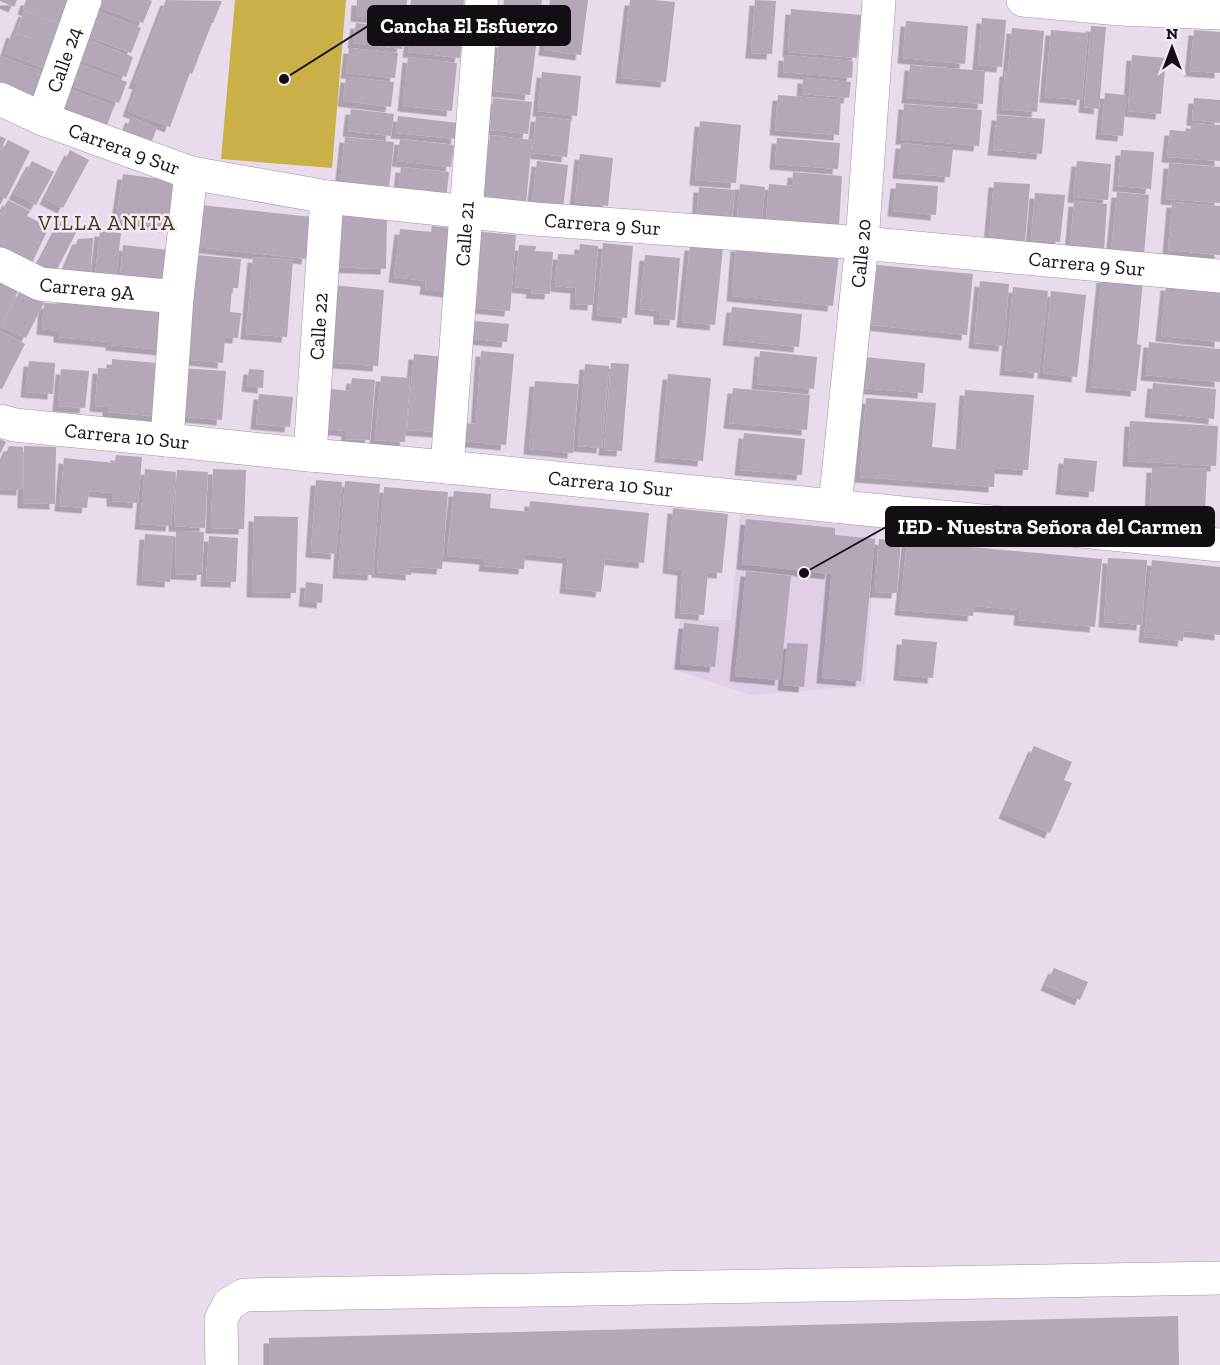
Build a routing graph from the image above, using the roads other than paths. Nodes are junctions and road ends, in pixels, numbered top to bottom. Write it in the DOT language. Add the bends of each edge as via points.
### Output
graph roads {
  1 [pos="86,0"];
  2 [pos="482,0"];
  3 [pos="879,0"];
  4 [pos="1041,1"];
  5 [pos="1220,13"];
  6 [pos="0,99"];
  7 [pos="43,119"];
  8 [pos="191,173"];
  9 [pos="327,197"];
  10 [pos="467,212"];
  11 [pos="862,243"];
  12 [pos="0,264"];
  13 [pos="1220,276"];
  14 [pos="177,297"];
  15 [pos="0,421"];
  16 [pos="167,440"];
  17 [pos="310,455"];
  18 [pos="447,467"];
  19 [pos="835,506"];
  20 [pos="1220,545"];
  21 [pos="1220,1278"];
  22 [pos="222,1365"];
  1 -- 7 [label="street, Calle 24"];
  2 -- 10 [label="street, Calle 21"];
  3 -- 11 [label="street, Calle 20"];
  4 -- 5 [label="street"];
  6 -- 7 [label="street, Carrera 9 Sur"];
  7 -- 8 [label="street, Carrera 9 Sur"];
  8 -- 9 [label="street, Carrera 9 Sur"];
  8 -- 14 [label="street"];
  9 -- 10 [label="street, Carrera 9 Sur"];
  9 -- 17 [label="street, Calle 22"];
  10 -- 11 [label="street, Carrera 9 Sur"];
  10 -- 18 [label="street, Calle 21"];
  11 -- 13 [label="street, Carrera 9 Sur"];
  11 -- 19 [label="street, Calle 20"];
  12 -- 14 [label="street, Carrera 9A" via="40,284"];
  14 -- 16 [label="street"];
  15 -- 16 [label="street, Carrera 10 Sur"];
  16 -- 17 [label="street, Carrera 10 Sur"];
  17 -- 18 [label="street, Carrera 10 Sur"];
  18 -- 19 [label="street, Carrera 10 Sur"];
  19 -- 20 [label="street, Carrera 10 Sur"];
  21 -- 22 [label="street" via="244,1295 229,1304 221,1319"];
}
